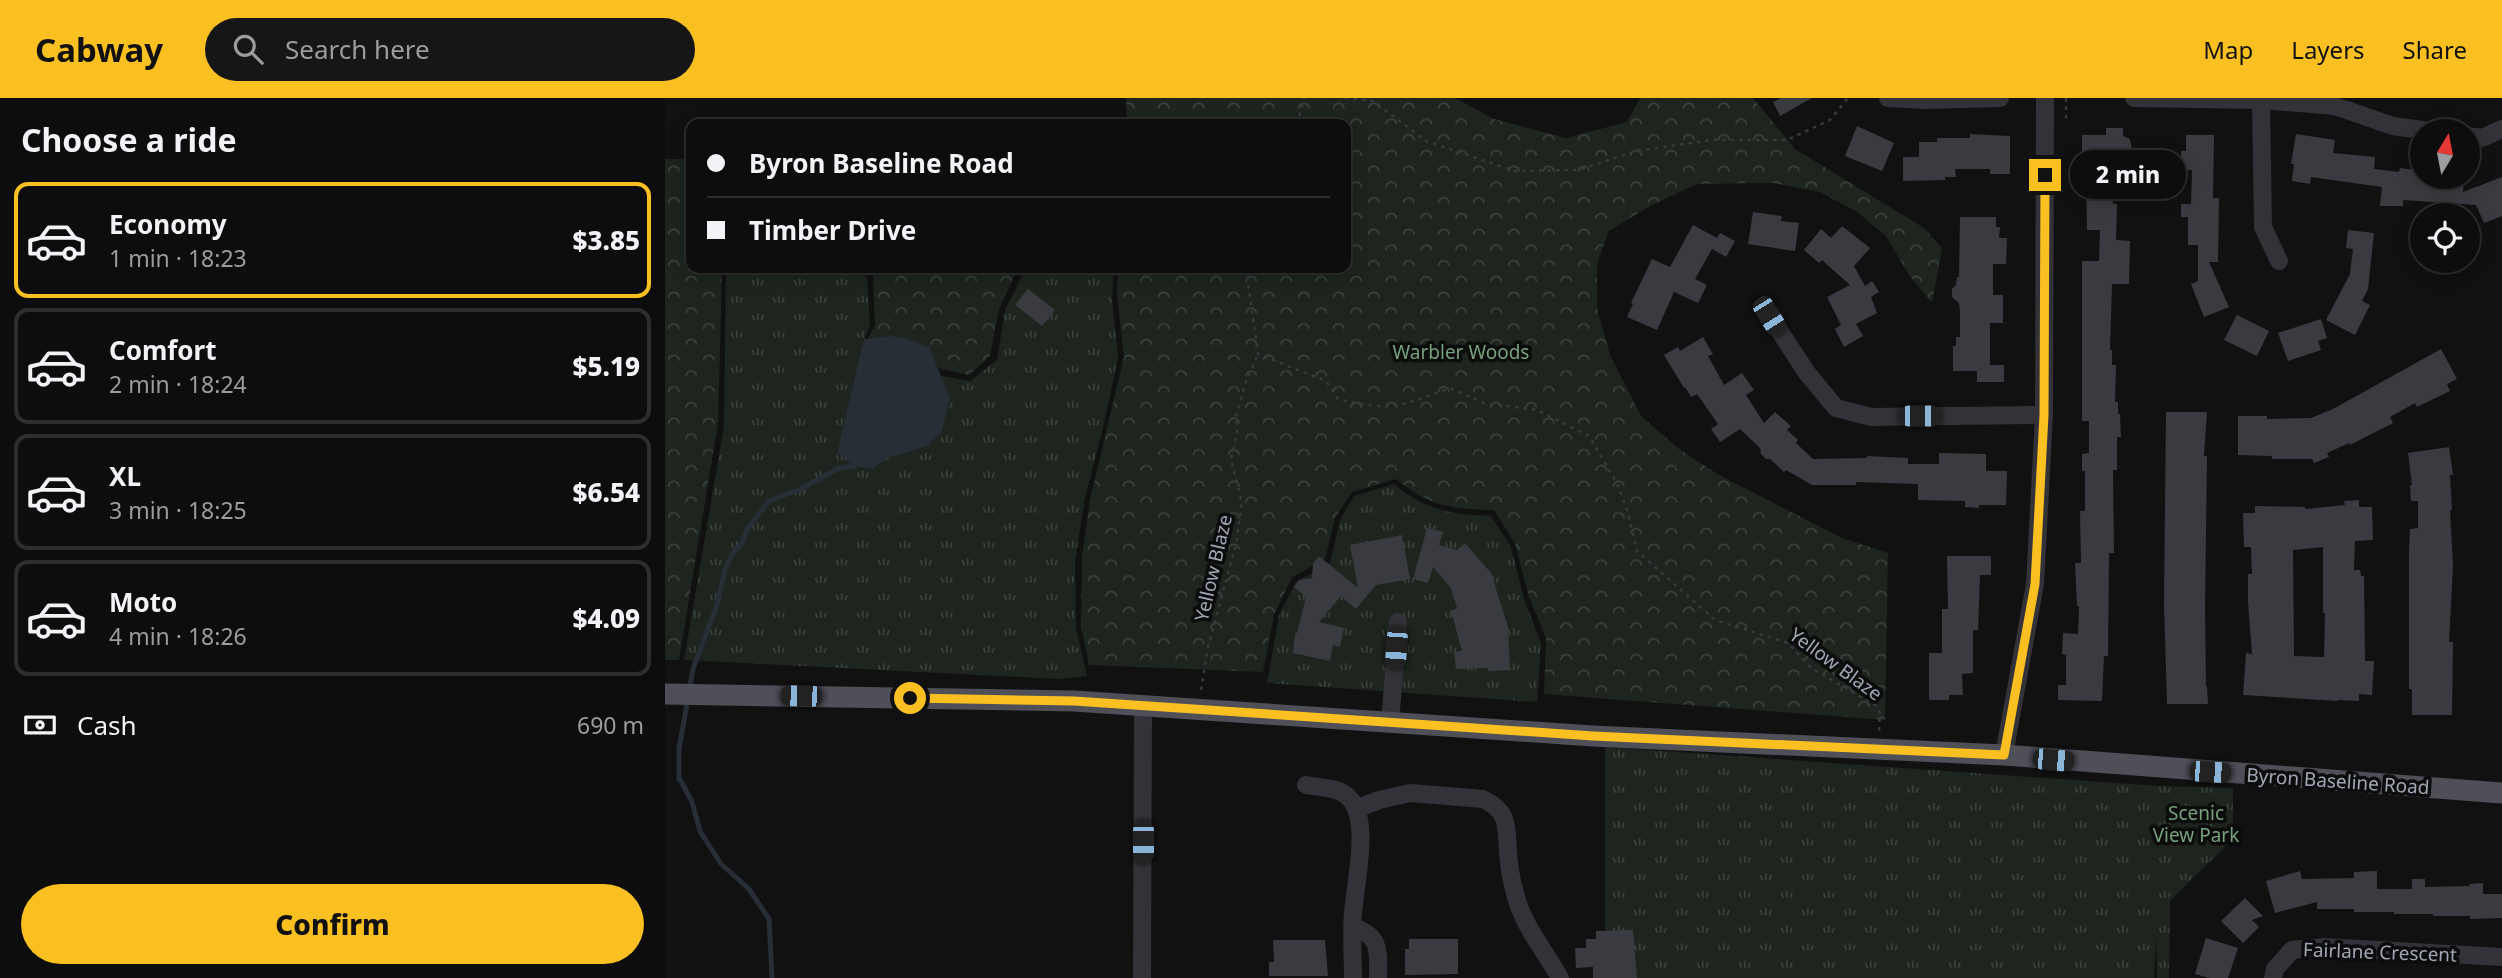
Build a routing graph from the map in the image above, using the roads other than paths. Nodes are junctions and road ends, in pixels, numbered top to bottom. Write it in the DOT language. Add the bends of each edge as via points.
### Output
graph roads {
  1 [pos="1888,98"];
  2 [pos="2000,98"];
  3 [pos="2045,98"];
  4 [pos="2134,98"];
  5 [pos="2261,100"];
  6 [pos="2410,128"];
  7 [pos="2502,129"];
  8 [pos="2480,138"];
  9 [pos="2279,261"];
  10 [pos="1769,316"];
  11 [pos="2044,415"];
  12 [pos="1398,622"];
  13 [pos="665,694"];
  14 [pos="1143,706"];
  15 [pos="1390,723"];
  16 [pos="2004,755"];
  17 [pos="1306,785"];
  18 [pos="2502,793"];
  19 [pos="1356,809"];
  20 [pos="1353,927"];
  21 [pos="2502,957"];
  22 [pos="1142,978"];
  23 [pos="1353,978"];
  24 [pos="1378,978"];
  25 [pos="1560,978"];
  26 [pos="2273,978"];
  1 -- 2 [label="street"];
  3 -- 11 [label="street"];
  4 -- 5 [label="street"];
  5 -- 6 [label="street" via="2335,106"];
  5 -- 9 [label="street" via="2263,227"];
  7 -- 8 [label="street"];
  10 -- 11 [label="street" via="1836,408 1871,417"];
  11 -- 16 [label="street" via="2035,584"];
  12 -- 15 [label="street"];
  13 -- 14 [label="main road, Byron Baseline Road"];
  14 -- 15 [label="main road, Byron Baseline Road"];
  14 -- 22 [label="street"];
  15 -- 16 [label="main road, Byron Baseline Road"];
  16 -- 18 [label="main road, Byron Baseline Road"];
  17 -- 19 [label="street" via="1341,791"];
  19 -- 20 [label="street" via="1359,859"];
  19 -- 25 [label="street" via="1410,793 1483,799 1494,804 1508,828 1516,897 1530,931"];
  20 -- 23 [label="street"];
  20 -- 24 [label="street" via="1370,935 1378,947"];
  21 -- 26 [label="street, Fairlane Crescent" via="2325,947 2291,950"];
}
